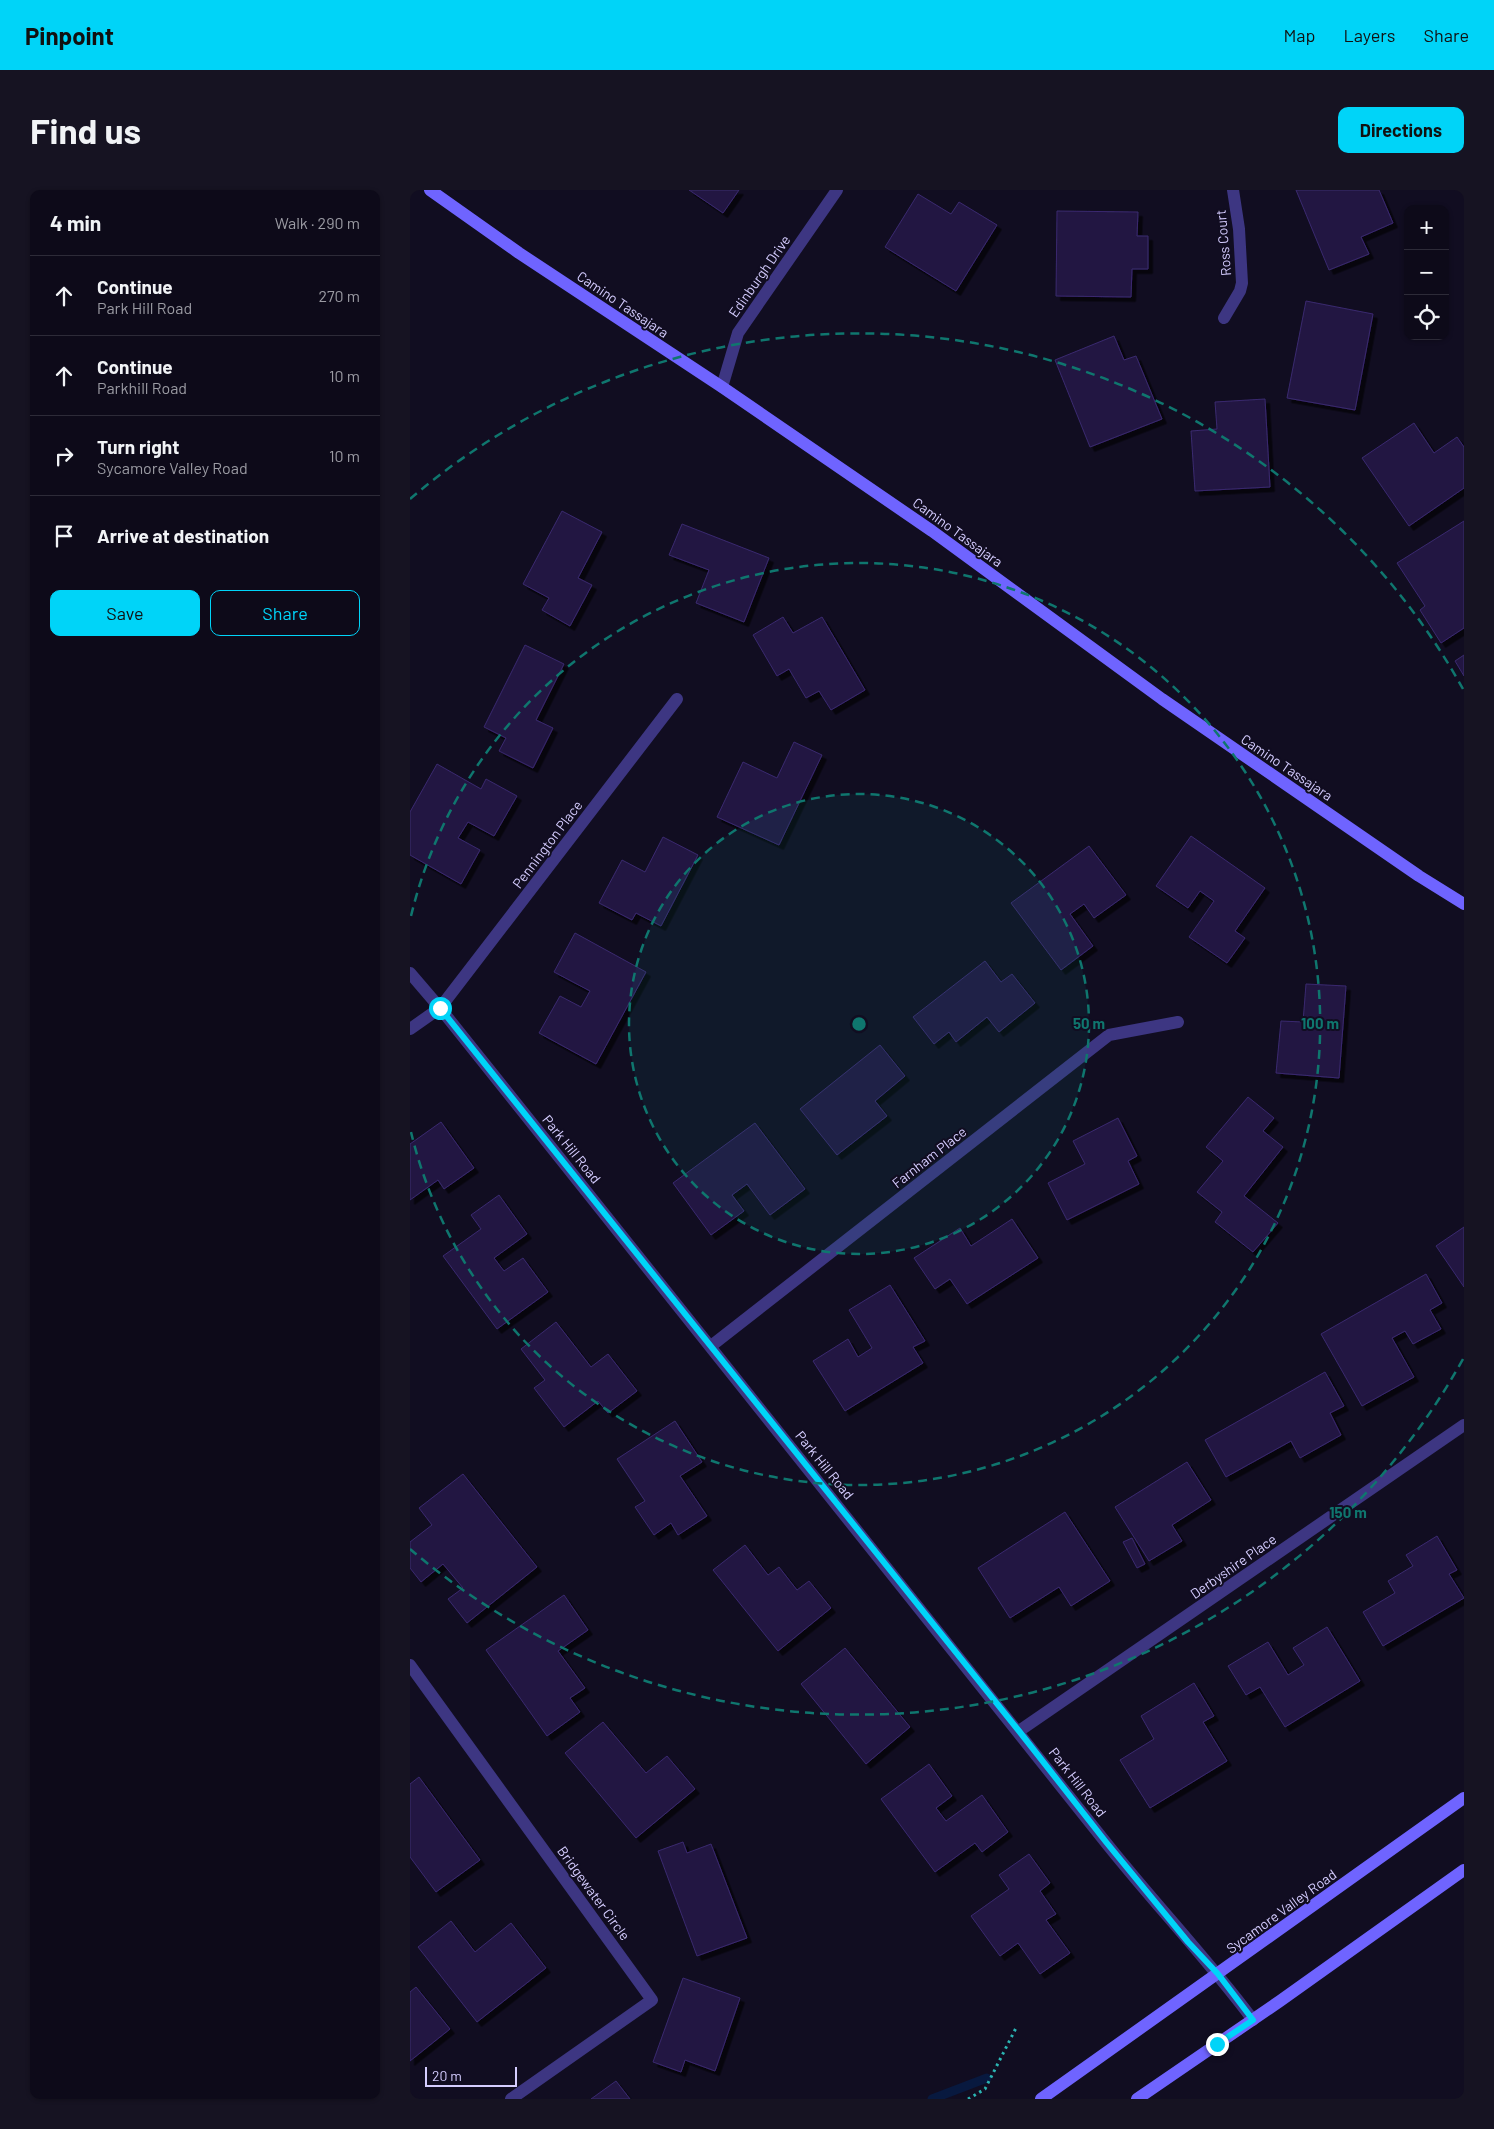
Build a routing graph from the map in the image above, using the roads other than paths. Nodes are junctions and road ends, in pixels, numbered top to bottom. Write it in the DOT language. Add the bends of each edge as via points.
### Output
graph roads {
  1 [pos="430,190"];
  2 [pos="837,190"];
  3 [pos="1233,190"];
  4 [pos="1224,318"];
  5 [pos="722,387"];
  6 [pos="677,699"];
  7 [pos="1464,904"];
  8 [pos="410,973"];
  9 [pos="440,1008"];
  10 [pos="1178,1022"];
  11 [pos="410,1028"];
  12 [pos="711,1346"];
  13 [pos="1464,1425"];
  14 [pos="410,1665"];
  15 [pos="1019,1731"];
  16 [pos="1464,1798"];
  17 [pos="1464,1870"];
  18 [pos="1218,1974"];
  19 [pos="1253,2020"];
  20 [pos="511,2099"];
  21 [pos="1041,2099"];
  22 [pos="1136,2099"];
  1 -- 5 [label="street, Camino Tassajara"];
  2 -- 5 [label="street, Edinburgh Drive" via="738,333"];
  3 -- 4 [label="street, Ross Court" via="1242,282"];
  5 -- 7 [label="street, Camino Tassajara" via="932,531 1162,699"];
  6 -- 9 [label="street, Pennington Place"];
  8 -- 9 [label="street, Park Hill Road"];
  9 -- 11 [label="street, Pennington Place"];
  9 -- 12 [label="street, Park Hill Road"];
  10 -- 12 [label="street, Farnham Place" via="1109,1035"];
  12 -- 15 [label="street, Park Hill Road"];
  13 -- 15 [label="street, Derbyshire Place"];
  14 -- 20 [label="street, Bridgewater Circle" via="652,2000"];
  15 -- 18 [label="street, Park Hill Road" via="1106,1842"];
  16 -- 18 [label="street, Sycamore Valley Road"];
  17 -- 19 [label="street"];
  18 -- 19 [label="street, Park Hill Road"];
  18 -- 21 [label="street, Sycamore Valley Road"];
  19 -- 22 [label="street"];
}
